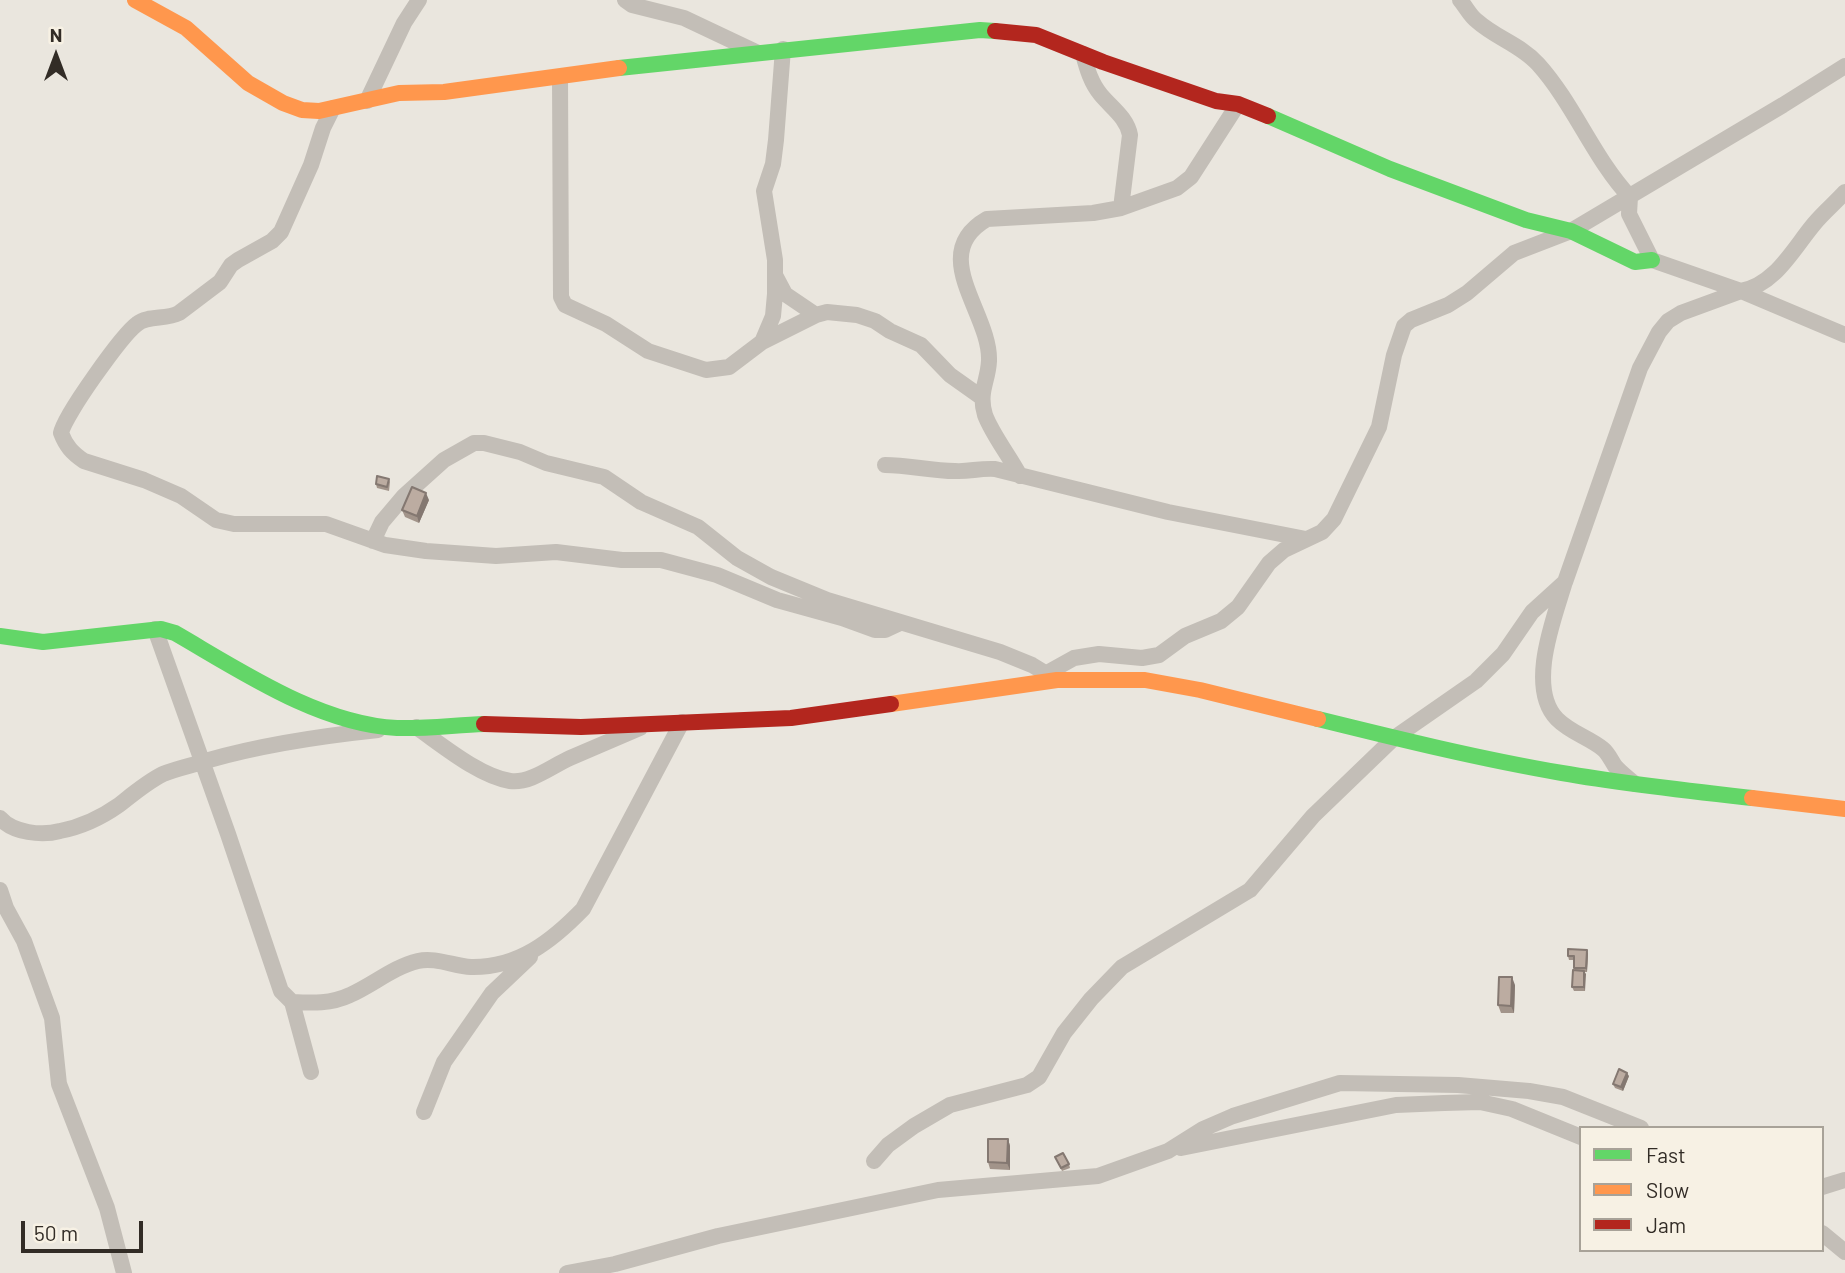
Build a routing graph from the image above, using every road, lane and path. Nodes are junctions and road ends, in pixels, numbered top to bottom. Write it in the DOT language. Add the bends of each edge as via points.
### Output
graph roads {
  1 [pos="135,0"];
  2 [pos="419,0"];
  3 [pos="625,0"];
  4 [pos="1461,0"];
  5 [pos="783,49"];
  6 [pos="758,52"];
  7 [pos="1083,54"];
  8 [pos="1845,66"];
  9 [pos="560,77"];
  10 [pos="367,101"];
  11 [pos="1238,104"];
  12 [pos="332,108"];
  13 [pos="1845,192"];
  14 [pos="1630,197"];
  15 [pos="1121,208"];
  16 [pos="1571,232"];
  17 [pos="1651,260"];
  18 [pos="775,277"];
  19 [pos="1741,291"];
  20 [pos="816,314"];
  21 [pos="1845,335"];
  22 [pos="762,342"];
  23 [pos="981,397"];
  24 [pos="886,465"];
  25 [pos="1020,476"];
  26 [pos="1306,539"];
  27 [pos="373,541"];
  28 [pos="1565,582"];
  29 [pos="900,623"];
  30 [pos="155,629"];
  31 [pos="0,636"];
  32 [pos="1052,677"];
  33 [pos="682,722"];
  34 [pos="652,723"];
  35 [pos="416,727"];
  36 [pos="396,729"];
  37 [pos="1394,738"];
  38 [pos="203,762"];
  39 [pos="1636,785"];
  40 [pos="1845,808"];
  41 [pos="0,818"];
  42 [pos="0,890"];
  43 [pos="539,948"];
  44 [pos="292,1002"];
  45 [pos="311,1072"];
  46 [pos="424,1112"];
  47 [pos="1636,1126"];
  48 [pos="1579,1136"];
  49 [pos="1168,1151"];
  50 [pos="874,1161"];
  51 [pos="1845,1180"];
  52 [pos="1824,1186"];
  53 [pos="1824,1235"];
  54 [pos="1845,1252"];
  55 [pos="124,1273"];
  56 [pos="566,1273"];
  1 -- 12 [label="street" via="186,28 248,83 284,103 302,110"];
  2 -- 10 [label="street"];
  3 -- 6 [label="street" via="684,18"];
  4 -- 14 [label="street" via="1475,20 1539,65 1612,178"];
  5 -- 6 [label="street"];
  5 -- 7 [label="street" via="980,30 1036,36"];
  5 -- 18 [label="street" via="776,140 764,191"];
  6 -- 9 [label="street"];
  7 -- 11 [label="street" via="1216,101"];
  7 -- 15 [label="street" via="1099,94 1129,126"];
  8 -- 14 [label="street"];
  9 -- 10 [label="street" via="399,93"];
  9 -- 22 [label="street" via="561,297 565,305 648,351 706,370 729,367"];
  10 -- 12 [label="street"];
  11 -- 15 [label="street" via="1191,177 1177,188"];
  11 -- 16 [label="street" via="1390,169"];
  12 -- 27 [label="street" via="281,232 231,265 220,282 179,313 135,325 68,414 61,433 67,447 84,461 180,496 216,520 326,524"];
  13 -- 19 [label="street" via="1779,269 1752,289"];
  14 -- 16 [label="street"];
  14 -- 17 [label="street" via="1629,214"];
  15 -- 23 [label="street" via="986,219 964,240 959,257 989,361"];
  16 -- 17 [label="street" via="1635,262"];
  16 -- 26 [label="street" via="1514,253 1467,293 1404,327 1379,427 1334,519 1322,532"];
  17 -- 19 [label="street"];
  18 -- 20 [label="street" via="785,294"];
  18 -- 22 [label="street" via="772,316"];
  19 -- 21 [label="street"];
  19 -- 28 [label="street" via="1681,313 1659,332 1640,368"];
  20 -- 22 [label="street"];
  20 -- 23 [label="street" via="842,313 875,321 921,345 950,375"];
  23 -- 25 [label="street" via="986,417"];
  24 -- 25 [label="street" via="956,472 976,468"];
  25 -- 26 [label="street"];
  26 -- 32 [label="street" via="1269,563 1238,607 1221,621 1185,636 1159,654 1074,658"];
  27 -- 29 [label="street" via="426,551 496,556 555,552 661,560 875,630"];
  27 -- 29 [label="street" via="404,496 444,460 478,442 604,477 640,502 698,527 737,558 771,577"];
  28 -- 37 [label="street" via="1532,611 1503,654 1476,681"];
  28 -- 39 [label="street" via="1544,660 1545,698 1558,720 1604,749 1617,769"];
  29 -- 32 [label="street" via="1000,652"];
  30 -- 31 [label="street" via="43,642"];
  30 -- 36 [label="street" via="175,633 279,692 342,718"];
  30 -- 38 [label="street"];
  32 -- 33 [label="street" via="791,718"];
  32 -- 37 [label="street" via="1145,680"];
  33 -- 34 [label="street"];
  33 -- 43 [label="street" via="583,909"];
  34 -- 35 [label="street"];
  34 -- 35 [label="street" via="513,782 466,761"];
  35 -- 36 [label="street"];
  36 -- 38 [label="street" via="304,738"];
  37 -- 39 [label="street"];
  37 -- 50 [label="street" via="1313,816 1250,890 1122,967 1065,1033 1039,1077 1027,1085 950,1105 888,1145"];
  38 -- 41 [label="street" via="161,775 116,807 58,832 34,833 8,826"];
  38 -- 44 [label="street" via="281,991"];
  39 -- 40 [label="street"];
  42 -- 55 [label="street" via="51,1018 59,1084 107,1208"];
  43 -- 44 [label="street" via="505,963 471,967 419,960 350,995 321,1003"];
  43 -- 46 [label="street" via="492,993 444,1062"];
  44 -- 45 [label="street"];
  47 -- 49 [label="street" via="1563,1097 1529,1091 1340,1083 1233,1116"];
  48 -- 49 [label="street" via="1512,1109 1480,1102 1444,1103 1396,1105"];
  49 -- 56 [label="street" via="1098,1177 939,1190"];
  51 -- 52 [label="street"];
  53 -- 54 [label="street"];
}
